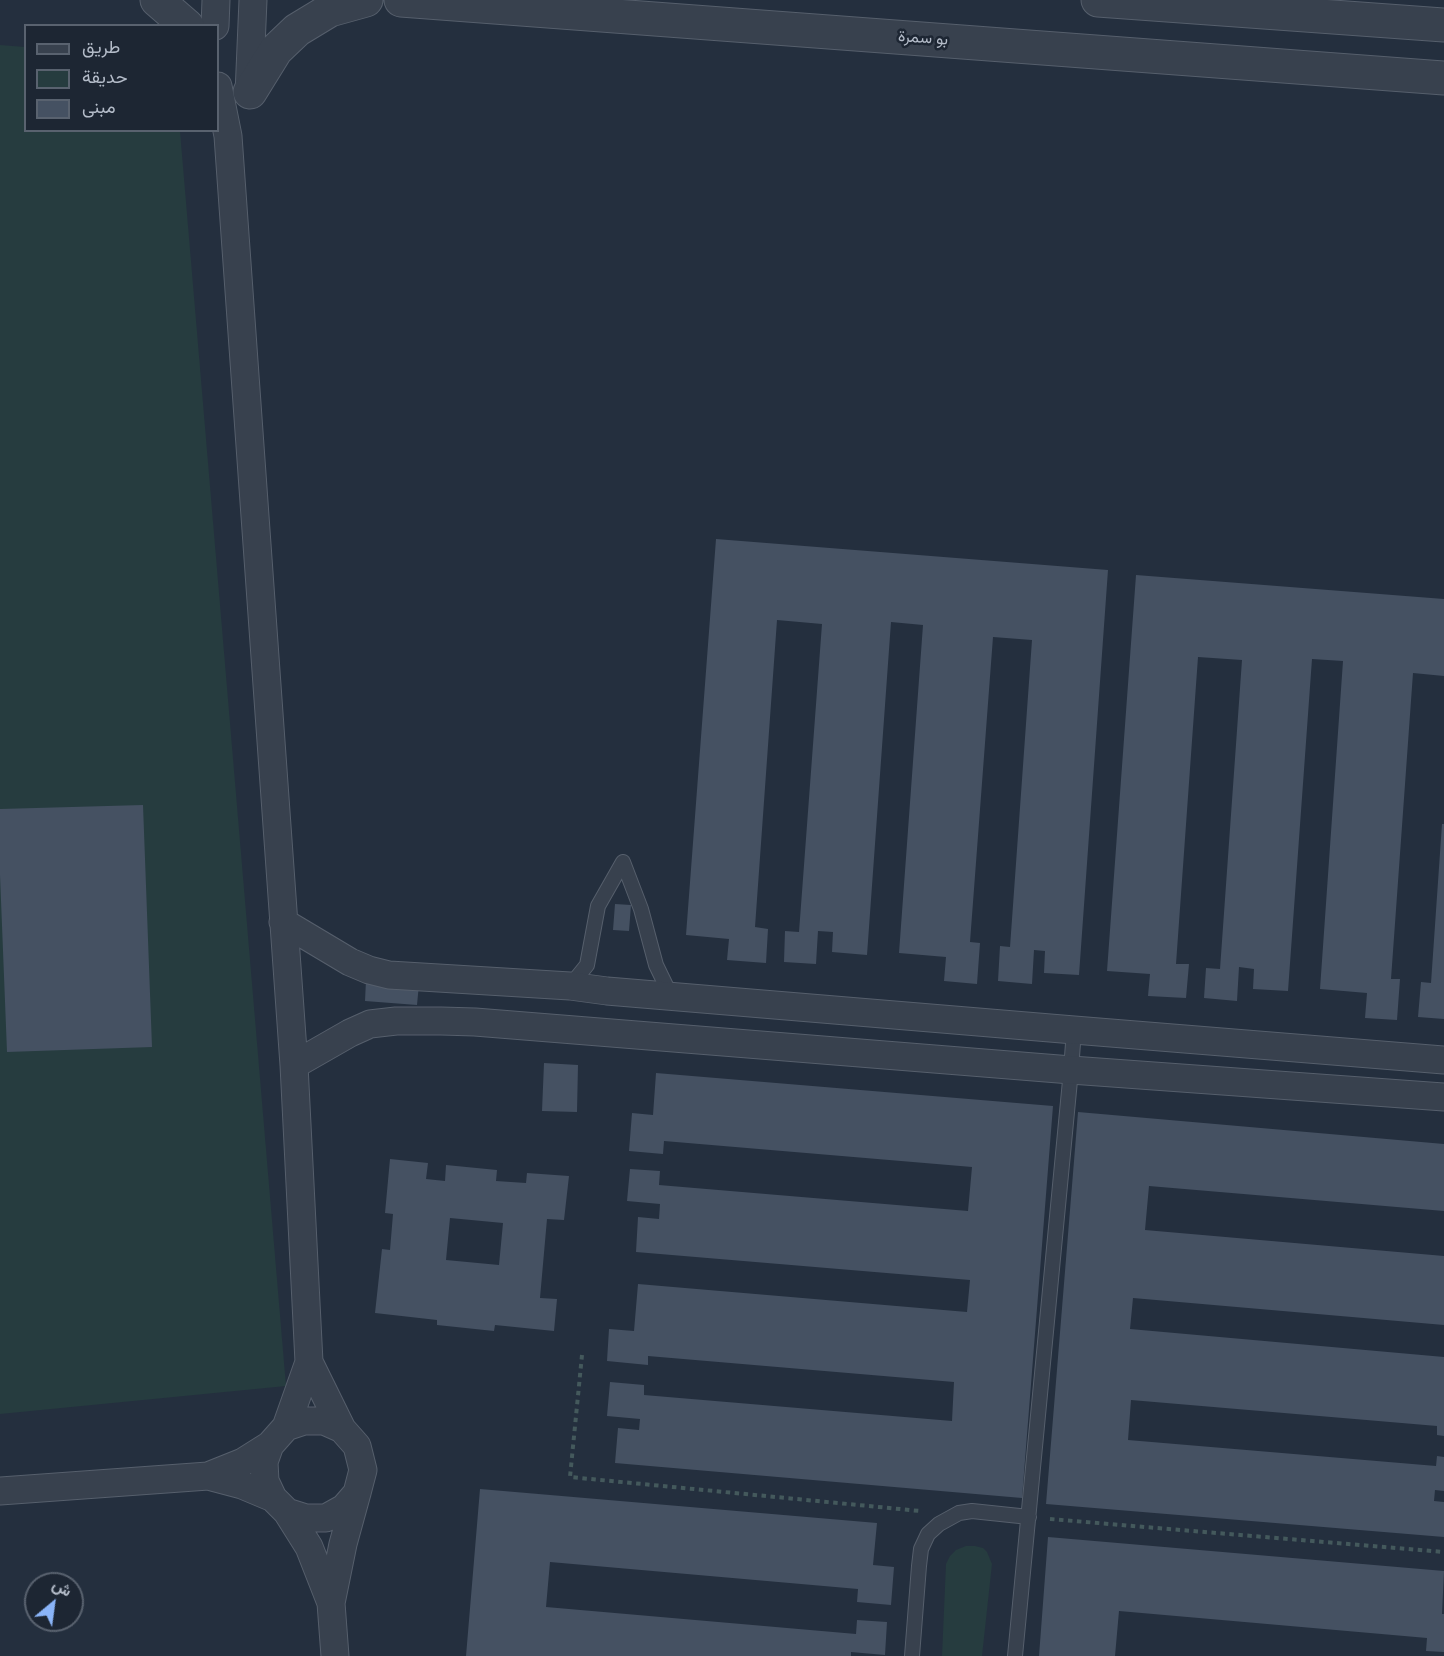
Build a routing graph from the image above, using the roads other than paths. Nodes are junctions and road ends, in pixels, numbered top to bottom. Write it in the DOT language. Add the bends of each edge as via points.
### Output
graph roads {
  1 [pos="157,0"];
  2 [pos="216,0"];
  3 [pos="254,0"];
  4 [pos="366,0"];
  5 [pos="401,0"];
  6 [pos="1098,0"];
  7 [pos="185,24"];
  8 [pos="215,24"];
  9 [pos="1444,25"];
  10 [pos="1444,78"];
  11 [pos="219,91"];
  12 [pos="250,92"];
  13 [pos="228,136"];
  14 [pos="283,922"];
  15 [pos="570,986"];
  16 [pos="671,996"];
  17 [pos="1074,1030"];
  18 [pos="1444,1060"];
  19 [pos="294,1065"];
  20 [pos="1071,1070"];
  21 [pos="1444,1097"];
  22 [pos="309,1362"];
  23 [pos="342,1428"];
  24 [pos="278,1436"];
  25 [pos="208,1476"];
  26 [pos="0,1491"];
  27 [pos="357,1493"];
  28 [pos="280,1505"];
  29 [pos="1029,1517"];
  30 [pos="331,1603"];
  31 [pos="335,1656"];
  32 [pos="912,1656"];
  33 [pos="1015,1656"];
  1 -- 7 [label="street"];
  2 -- 8 [label="street"];
  3 -- 12 [label="street"];
  4 -- 12 [label="street" via="330,10 297,30 276,50"];
  5 -- 10 [label="street, بو سمرة"];
  6 -- 9 [label="street"];
  11 -- 13 [label="street"];
  12 -- 13 [label="street"];
  13 -- 14 [label="street"];
  14 -- 15 [label="street" via="350,962 389,975"];
  14 -- 19 [label="street"];
  15 -- 16 [label="street"];
  15 -- 16 [label="lane" via="587,965 598,906 623,862 656,965"];
  16 -- 17 [label="street"];
  17 -- 18 [label="street"];
  17 -- 20 [label="lane"];
  19 -- 20 [label="street" via="370,1024 441,1021"];
  19 -- 22 [label="street"];
  20 -- 21 [label="street"];
  20 -- 29 [label="lane"];
  22 -- 23 [label="street"];
  22 -- 24 [label="street"];
  23 -- 24 [label="street" via="324,1421 304,1421"];
  23 -- 27 [label="street" via="357,1446 363,1470"];
  24 -- 25 [label="street" via="243,1462"];
  24 -- 28 [label="street" via="264,1462 265,1481"];
  25 -- 26 [label="street"];
  25 -- 28 [label="street" via="243,1485"];
  27 -- 28 [label="street" via="344,1509 326,1518 306,1518"];
  27 -- 30 [label="street"];
  28 -- 30 [label="street" via="309,1547"];
  29 -- 32 [label="lane" via="959,1513 928,1534 921,1549"];
  29 -- 33 [label="lane"];
  30 -- 31 [label="street"];
}
